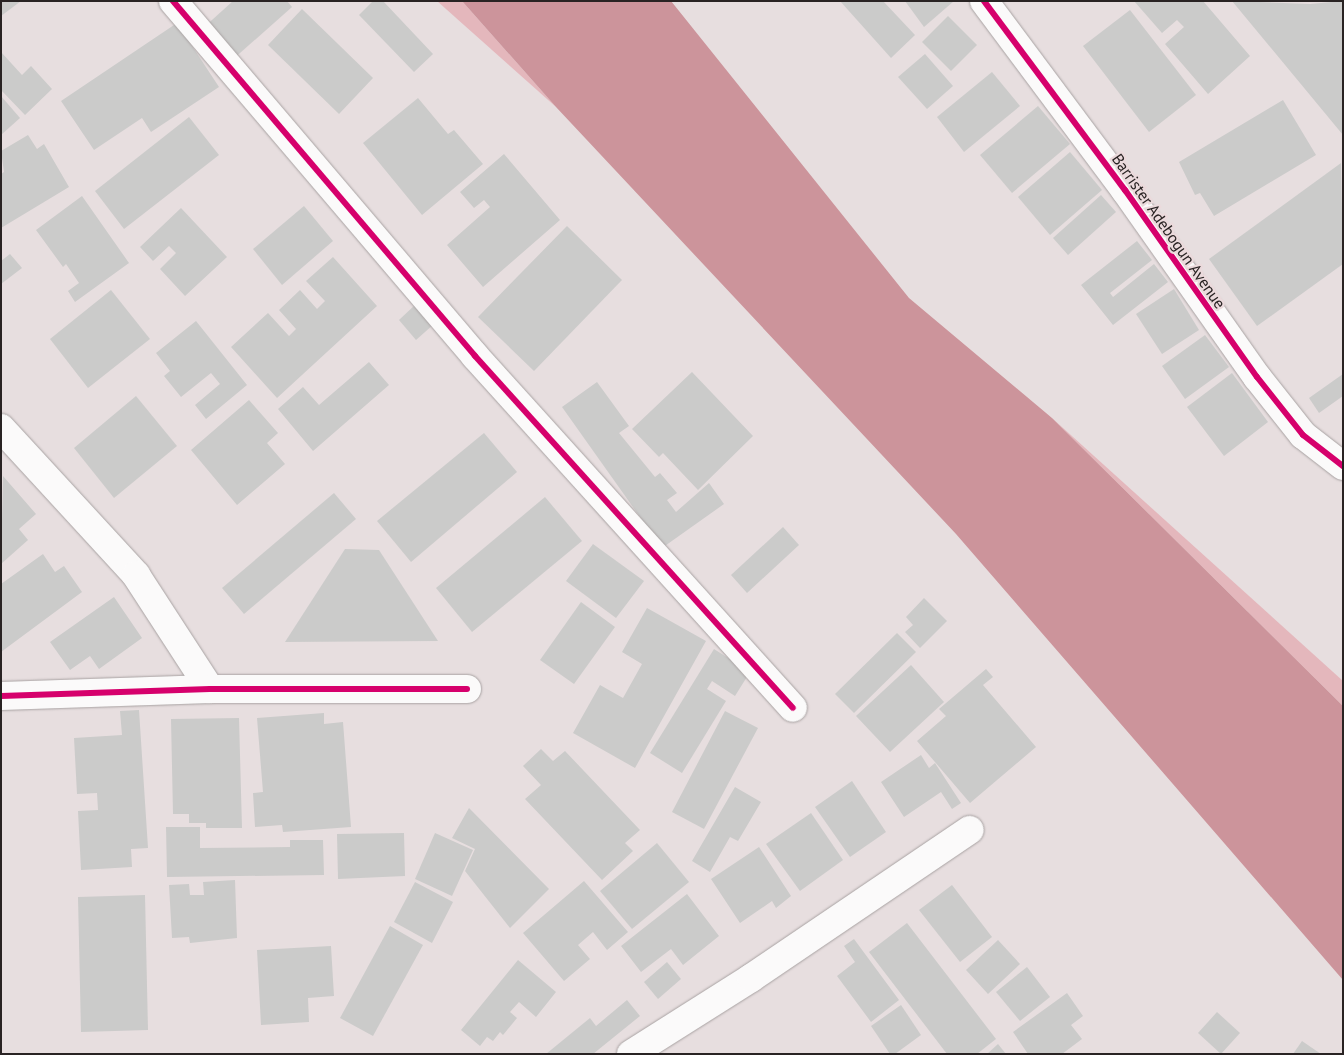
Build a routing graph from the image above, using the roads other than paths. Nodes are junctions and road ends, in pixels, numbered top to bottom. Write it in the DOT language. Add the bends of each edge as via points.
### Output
graph roads {
  1 [pos="172,1"];
  2 [pos="984,1"];
  3 [pos="1,428"];
  4 [pos="1343,466"];
  5 [pos="210,689"];
  6 [pos="467,689"];
  7 [pos="1,696"];
  8 [pos="793,708"];
  9 [pos="970,830"];
  10 [pos="632,1054"];
  1 -- 8 [label="street" via="476,356"];
  2 -- 4 [label="street, Barrister Adebogun Avenue" via="1257,376 1303,435"];
  3 -- 5 [label="street" via="136,575"];
  5 -- 6 [label="street"];
  5 -- 7 [label="street"];
  9 -- 10 [label="street"];
}
